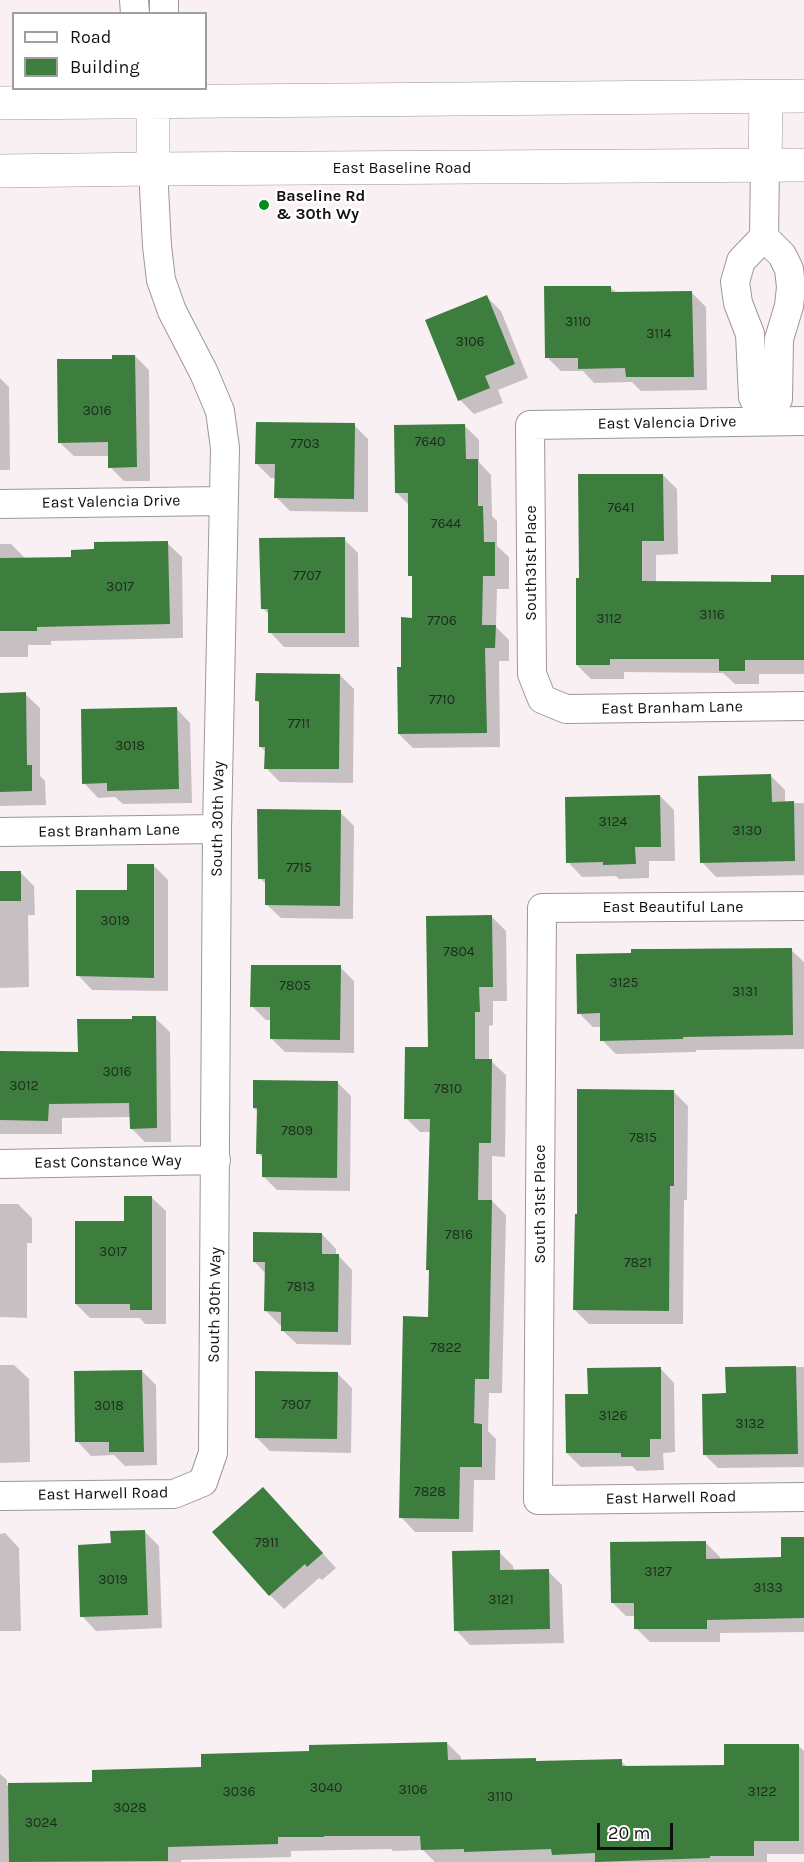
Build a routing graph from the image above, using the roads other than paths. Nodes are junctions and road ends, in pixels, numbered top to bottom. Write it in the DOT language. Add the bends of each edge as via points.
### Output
graph roads {
  1 [pos="152,93"];
  2 [pos="804,96"];
  3 [pos="766,97"];
  4 [pos="0,103"];
  5 [pos="765,165"];
  6 [pos="804,165"];
  7 [pos="153,169"];
  8 [pos="0,171"];
  9 [pos="764,237"];
  10 [pos="765,421"];
  11 [pos="804,421"];
  12 [pos="530,425"];
  13 [pos="223,501"];
  14 [pos="0,504"];
  15 [pos="542,699"];
  16 [pos="804,706"];
  17 [pos="218,829"];
  18 [pos="0,832"];
  19 [pos="804,906"];
  20 [pos="542,908"];
  21 [pos="216,1160"];
  22 [pos="0,1164"];
  23 [pos="203,1482"];
  24 [pos="0,1496"];
  25 [pos="804,1497"];
  26 [pos="538,1500"];
  1 -- 3 [label="main road"];
  1 -- 4 [label="main road"];
  1 -- 7 [label="main road"];
  2 -- 3 [label="main road"];
  3 -- 5 [label="main road"];
  5 -- 6 [label="main road, East Baseline Road"];
  5 -- 7 [label="main road, East Baseline Road"];
  5 -- 9 [label="street"];
  7 -- 8 [label="main road, East Baseline Road"];
  7 -- 13 [label="street, South 30th Way" via="160,280 220,411 225,448"];
  9 -- 10 [label="street" via="782,255 791,287 779,339 778,399"];
  9 -- 10 [label="street" via="741,261 735,282 750,334 753,397"];
  10 -- 11 [label="street, East Valencia Drive"];
  10 -- 12 [label="street, East Valencia Drive"];
  12 -- 15 [label="street, South31st Place" via="532,674"];
  13 -- 14 [label="street, East Valencia Drive"];
  13 -- 17 [label="street, South 30th Way"];
  15 -- 16 [label="street, East Branham Lane" via="566,709"];
  17 -- 18 [label="street, East Branham Lane"];
  17 -- 21 [label="street, South 30th Way"];
  19 -- 20 [label="street, East Beautiful Lane"];
  20 -- 26 [label="street, South 31st Place"];
  21 -- 22 [label="street, East Constance Way"];
  21 -- 23 [label="street, South 30th Way" via="213,1454"];
  23 -- 24 [label="street, East Harwell Road" via="174,1494"];
  25 -- 26 [label="street, East Harwell Road"];
}
